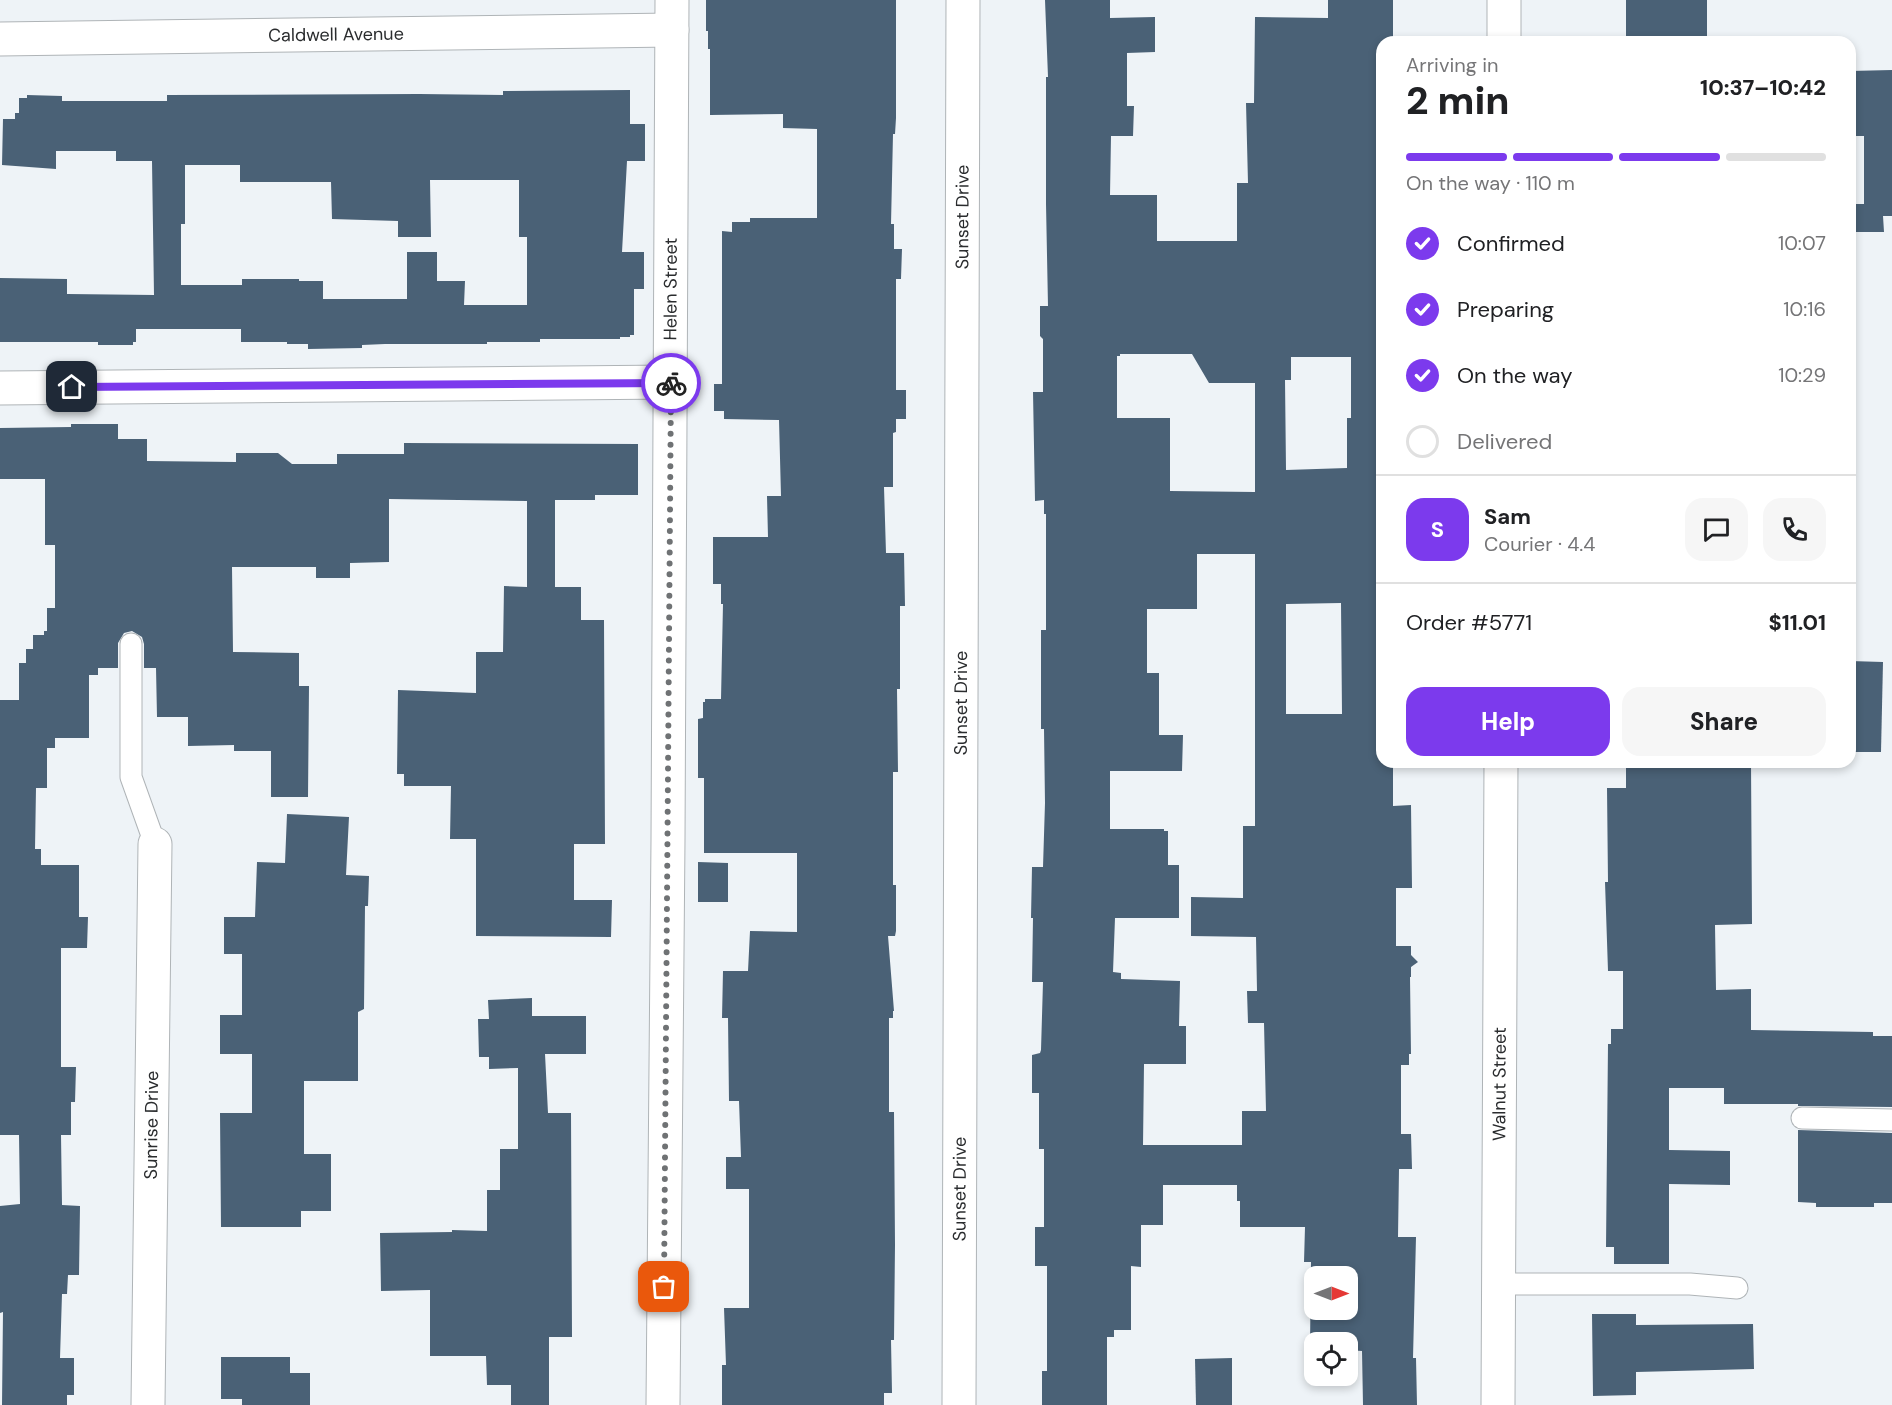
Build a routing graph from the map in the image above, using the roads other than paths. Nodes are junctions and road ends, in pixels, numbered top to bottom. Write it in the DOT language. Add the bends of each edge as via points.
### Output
graph roads {
  1 [pos="963,0"];
  2 [pos="1504,0"];
  3 [pos="672,15"];
  4 [pos="1504,36"];
  5 [pos="0,39"];
  6 [pos="671,382"];
  7 [pos="0,388"];
  8 [pos="131,644"];
  9 [pos="1501,768"];
  10 [pos="155,844"];
  11 [pos="1802,1118"];
  12 [pos="1892,1120"];
  13 [pos="1498,1284"];
  14 [pos="1737,1287"];
  15 [pos="148,1405"];
  16 [pos="663,1405"];
  17 [pos="959,1405"];
  18 [pos="1498,1405"];
  1 -- 17 [label="street, Sunset Drive"];
  2 -- 4 [label="street"];
  3 -- 5 [label="street, Caldwell Avenue"];
  3 -- 6 [label="street, Helen Street"];
  6 -- 7 [label="street"];
  6 -- 16 [label="street, Helen Street"];
  8 -- 10 [label="lane" via="131,777"];
  9 -- 13 [label="street, Walnut Street"];
  10 -- 15 [label="street, Sunrise Drive"];
  11 -- 12 [label="lane"];
  13 -- 14 [label="lane"];
  13 -- 18 [label="street, Walnut Street"];
}
